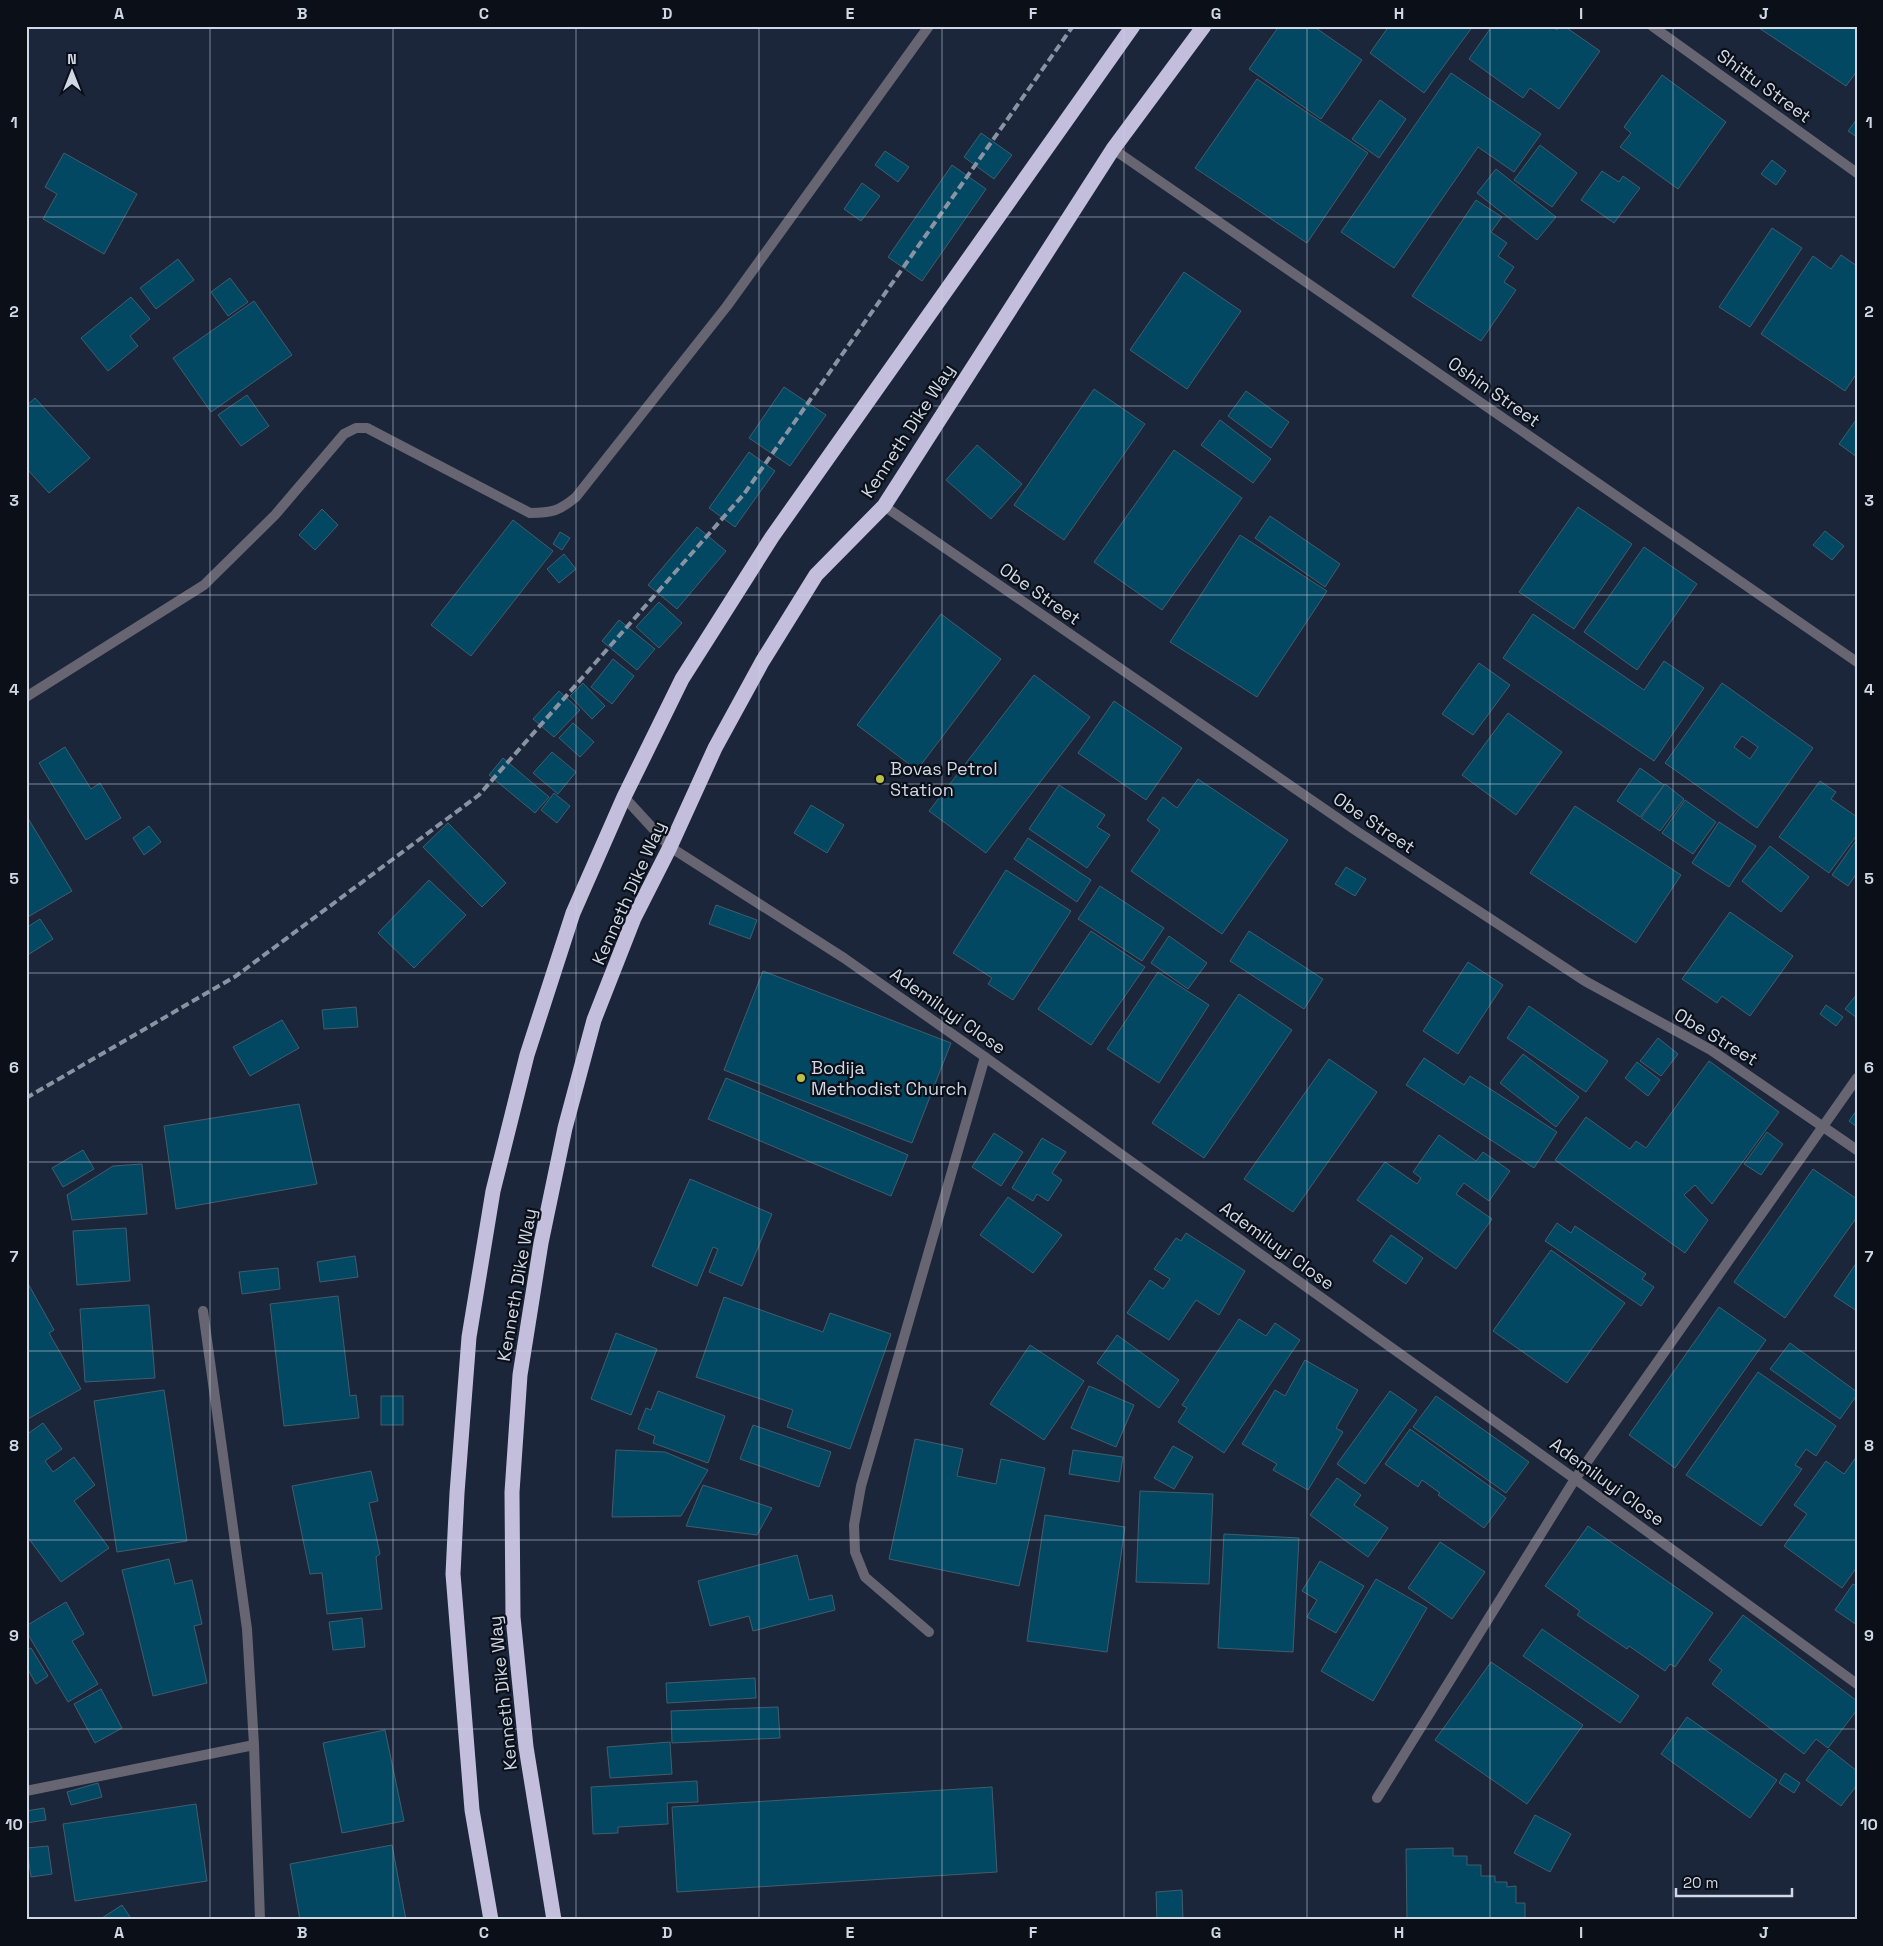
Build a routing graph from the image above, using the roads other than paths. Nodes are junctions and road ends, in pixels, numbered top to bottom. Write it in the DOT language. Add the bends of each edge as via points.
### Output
graph roads {
  1 [pos="930,26"];
  2 [pos="1133,26"];
  3 [pos="1204,26"];
  4 [pos="1652,26"];
  5 [pos="1112,149"];
  6 [pos="1857,173"];
  7 [pos="884,506"];
  8 [pos="1857,662"];
  9 [pos="26,697"];
  10 [pos="624,797"];
  11 [pos="670,847"];
  12 [pos="985,1057"];
  13 [pos="1857,1078"];
  14 [pos="1823,1126"];
  15 [pos="1857,1150"];
  16 [pos="204,1311"];
  17 [pos="1575,1479"];
  18 [pos="929,1632"];
  19 [pos="1857,1684"];
  20 [pos="254,1745"];
  21 [pos="26,1791"];
  22 [pos="1377,1798"];
  23 [pos="260,1920"];
  24 [pos="490,1920"];
  25 [pos="554,1920"];
  1 -- 9 [label="street" via="727,306 576,497 563,508 549,513 530,513 367,428 356,428 344,434 275,515 204,585"];
  2 -- 10 [label="highway, Kenneth Dike Way" via="772,537 682,680"];
  3 -- 5 [label="highway, Kenneth Dike Way"];
  4 -- 6 [label="street, Shittu Street"];
  5 -- 7 [label="highway, Kenneth Dike Way"];
  5 -- 8 [label="street, Oshin Street"];
  7 -- 11 [label="highway, Kenneth Dike Way" via="816,575 762,662 720,739"];
  7 -- 14 [label="street, Obe Street" via="1355,830 1585,981 1711,1050"];
  10 -- 11 [label="street, Ademiluyi Close"];
  10 -- 24 [label="highway, Kenneth Dike Way" via="573,913 528,1055 493,1192 469,1337 453,1574 472,1810"];
  11 -- 12 [label="street, Ademiluyi Close" via="844,958"];
  11 -- 25 [label="highway, Kenneth Dike Way" via="634,918 594,1020 565,1128 541,1243 520,1375 512,1492 513,1617 526,1747"];
  12 -- 17 [label="street, Ademiluyi Close"];
  12 -- 18 [label="street" via="861,1486 854,1525 855,1552 865,1577"];
  13 -- 14 [label="street"];
  14 -- 15 [label="street, Obe Street"];
  14 -- 17 [label="street"];
  16 -- 20 [label="street" via="246,1630"];
  17 -- 19 [label="street, Ademiluyi Close"];
  17 -- 22 [label="street"];
  20 -- 21 [label="street"];
  20 -- 23 [label="street"];
}
